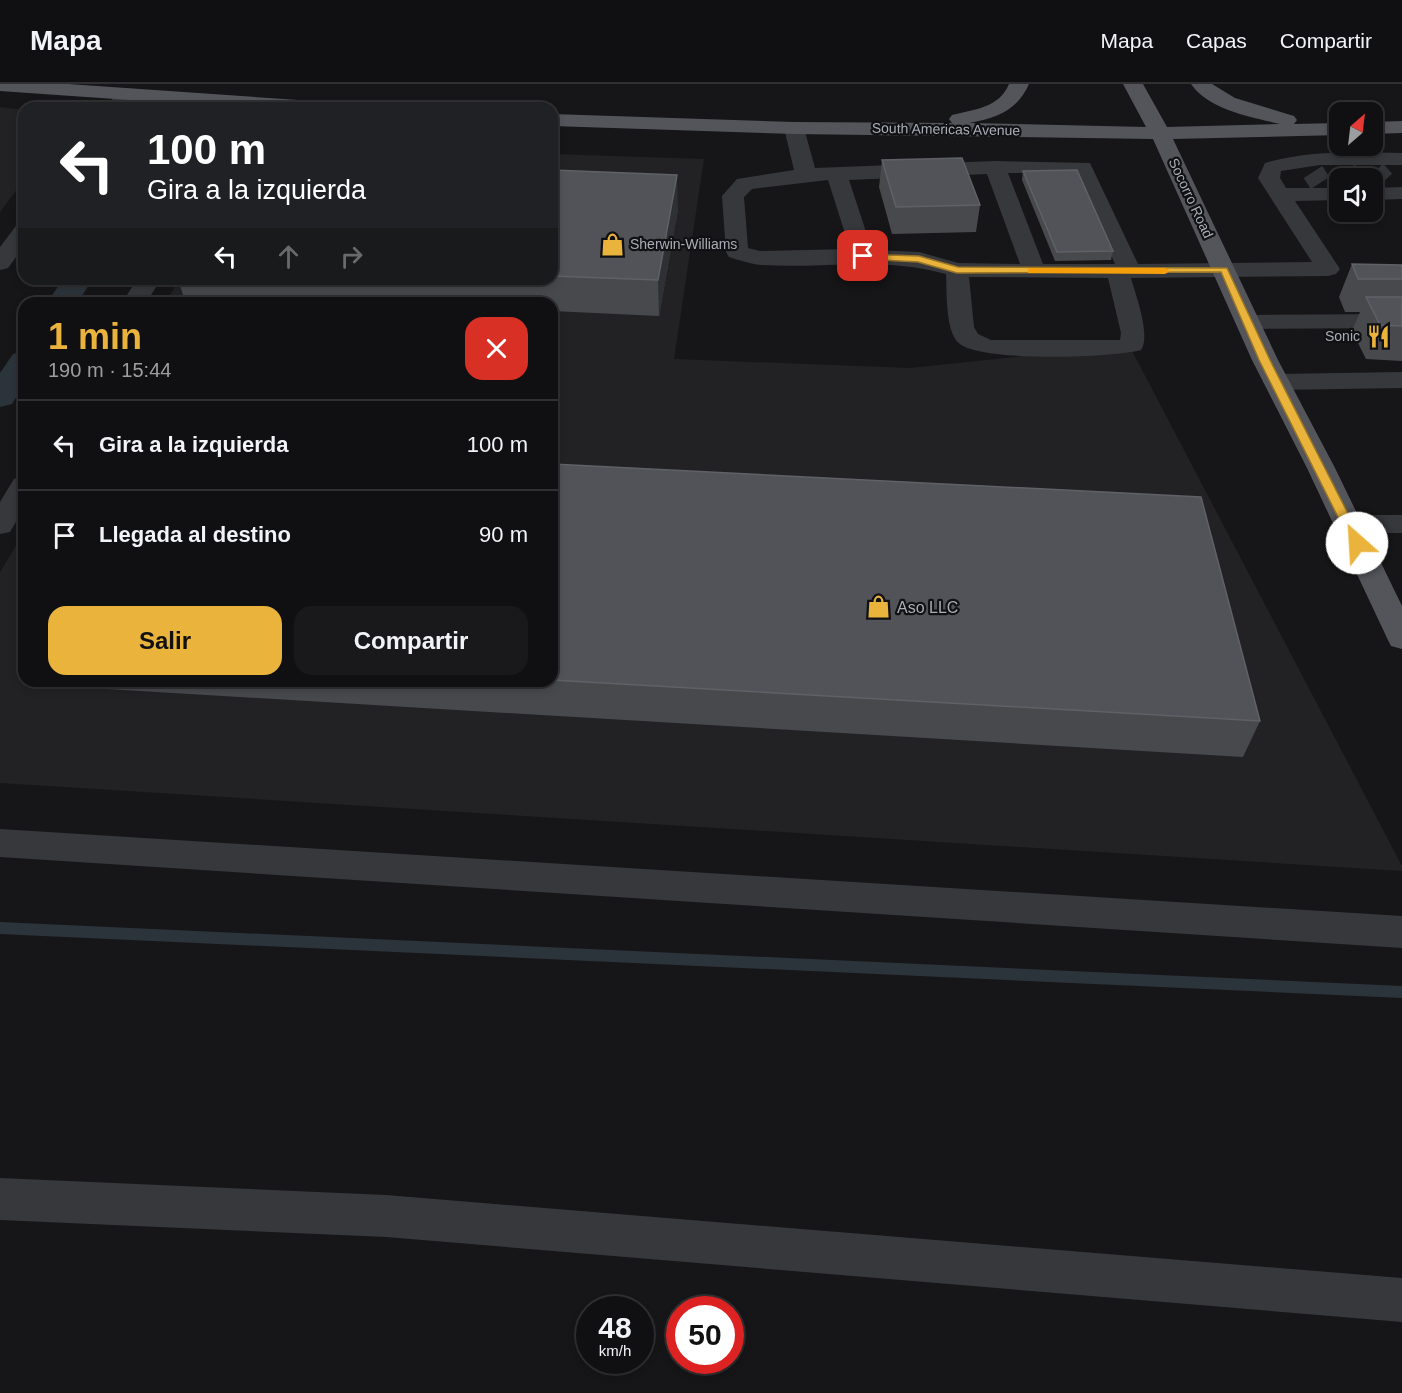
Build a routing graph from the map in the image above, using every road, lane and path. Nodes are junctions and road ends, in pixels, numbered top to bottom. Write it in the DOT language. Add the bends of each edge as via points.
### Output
graph roads {
  1 [pos="1019,84"];
  2 [pos="1133,84"];
  3 [pos="1201,84"];
  4 [pos="0,85"];
  5 [pos="121,102"];
  6 [pos="558,120"];
  7 [pos="1329,127"];
  8 [pos="1402,127"];
  9 [pos="794,128"];
  10 [pos="903,128"];
  11 [pos="1383,128"];
  12 [pos="1329,129"];
  13 [pos="1160,133"];
  14 [pos="1401,160"];
  15 [pos="995,167"];
  16 [pos="836,173"];
  17 [pos="806,175"];
  18 [pos="1322,181"];
  19 [pos="1383,181"];
  20 [pos="1279,195"];
  21 [pos="18,239"];
  22 [pos="863,256"];
  23 [pos="0,263"];
  24 [pos="957,270"];
  25 [pos="1224,270"];
  26 [pos="1034,271"];
  27 [pos="1124,271"];
  28 [pos="1402,321"];
  29 [pos="1248,322"];
  30 [pos="1402,380"];
  31 [pos="1276,382"];
  32 [pos="18,495"];
  33 [pos="1347,524"];
  34 [pos="1402,524"];
  35 [pos="0,525"];
  36 [pos="1402,638"];
  37 [pos="0,843"];
  38 [pos="1402,932"];
  39 [pos="0,1199"];
  40 [pos="1402,1299"];
  1 -- 10 [label="main road" via="1013,98 984,115"];
  2 -- 13 [label="main road, Socorro Road"];
  3 -- 7 [label="main road" via="1259,114"];
  4 -- 5 [label="main road"];
  6 -- 9 [label="main road, South Americas Avenue"];
  8 -- 11 [label="main road"];
  9 -- 10 [label="main road, South Americas Avenue"];
  9 -- 17 [label="street"];
  10 -- 13 [label="main road, South Americas Avenue"];
  12 -- 13 [label="main road, South Americas Avenue"];
  13 -- 25 [label="main road, Socorro Road"];
  14 -- 19 [label="street"];
  15 -- 16 [label="street"];
  15 -- 26 [label="street"];
  15 -- 27 [label="street" via="1083,167"];
  16 -- 17 [label="street"];
  16 -- 22 [label="street"];
  17 -- 22 [label="street" via="746,183 733,196 737,252 759,258"];
  18 -- 20 [label="street"];
  18 -- 20 [label="street" via="1287,162 1272,167 1269,178"];
  20 -- 25 [label="street" via="1339,269"];
  21 -- 23 [label="street"];
  22 -- 24 [label="street" via="919,259"];
  24 -- 26 [label="street"];
  24 -- 27 [label="street" via="962,327 968,339 988,346 1116,348 1132,345"];
  25 -- 27 [label="street"];
  25 -- 29 [label="main road, Socorro Road"];
  26 -- 27 [label="street"];
  28 -- 29 [label="street"];
  29 -- 31 [label="main road, Socorro Road"];
  30 -- 31 [label="street"];
  31 -- 33 [label="main road, Socorro Road"];
  32 -- 35 [label="street"];
  33 -- 34 [label="street"];
  33 -- 36 [label="main road, Socorro Road"];
  37 -- 38 [label="street"];
  39 -- 40 [label="street" via="386,1216"];
}
